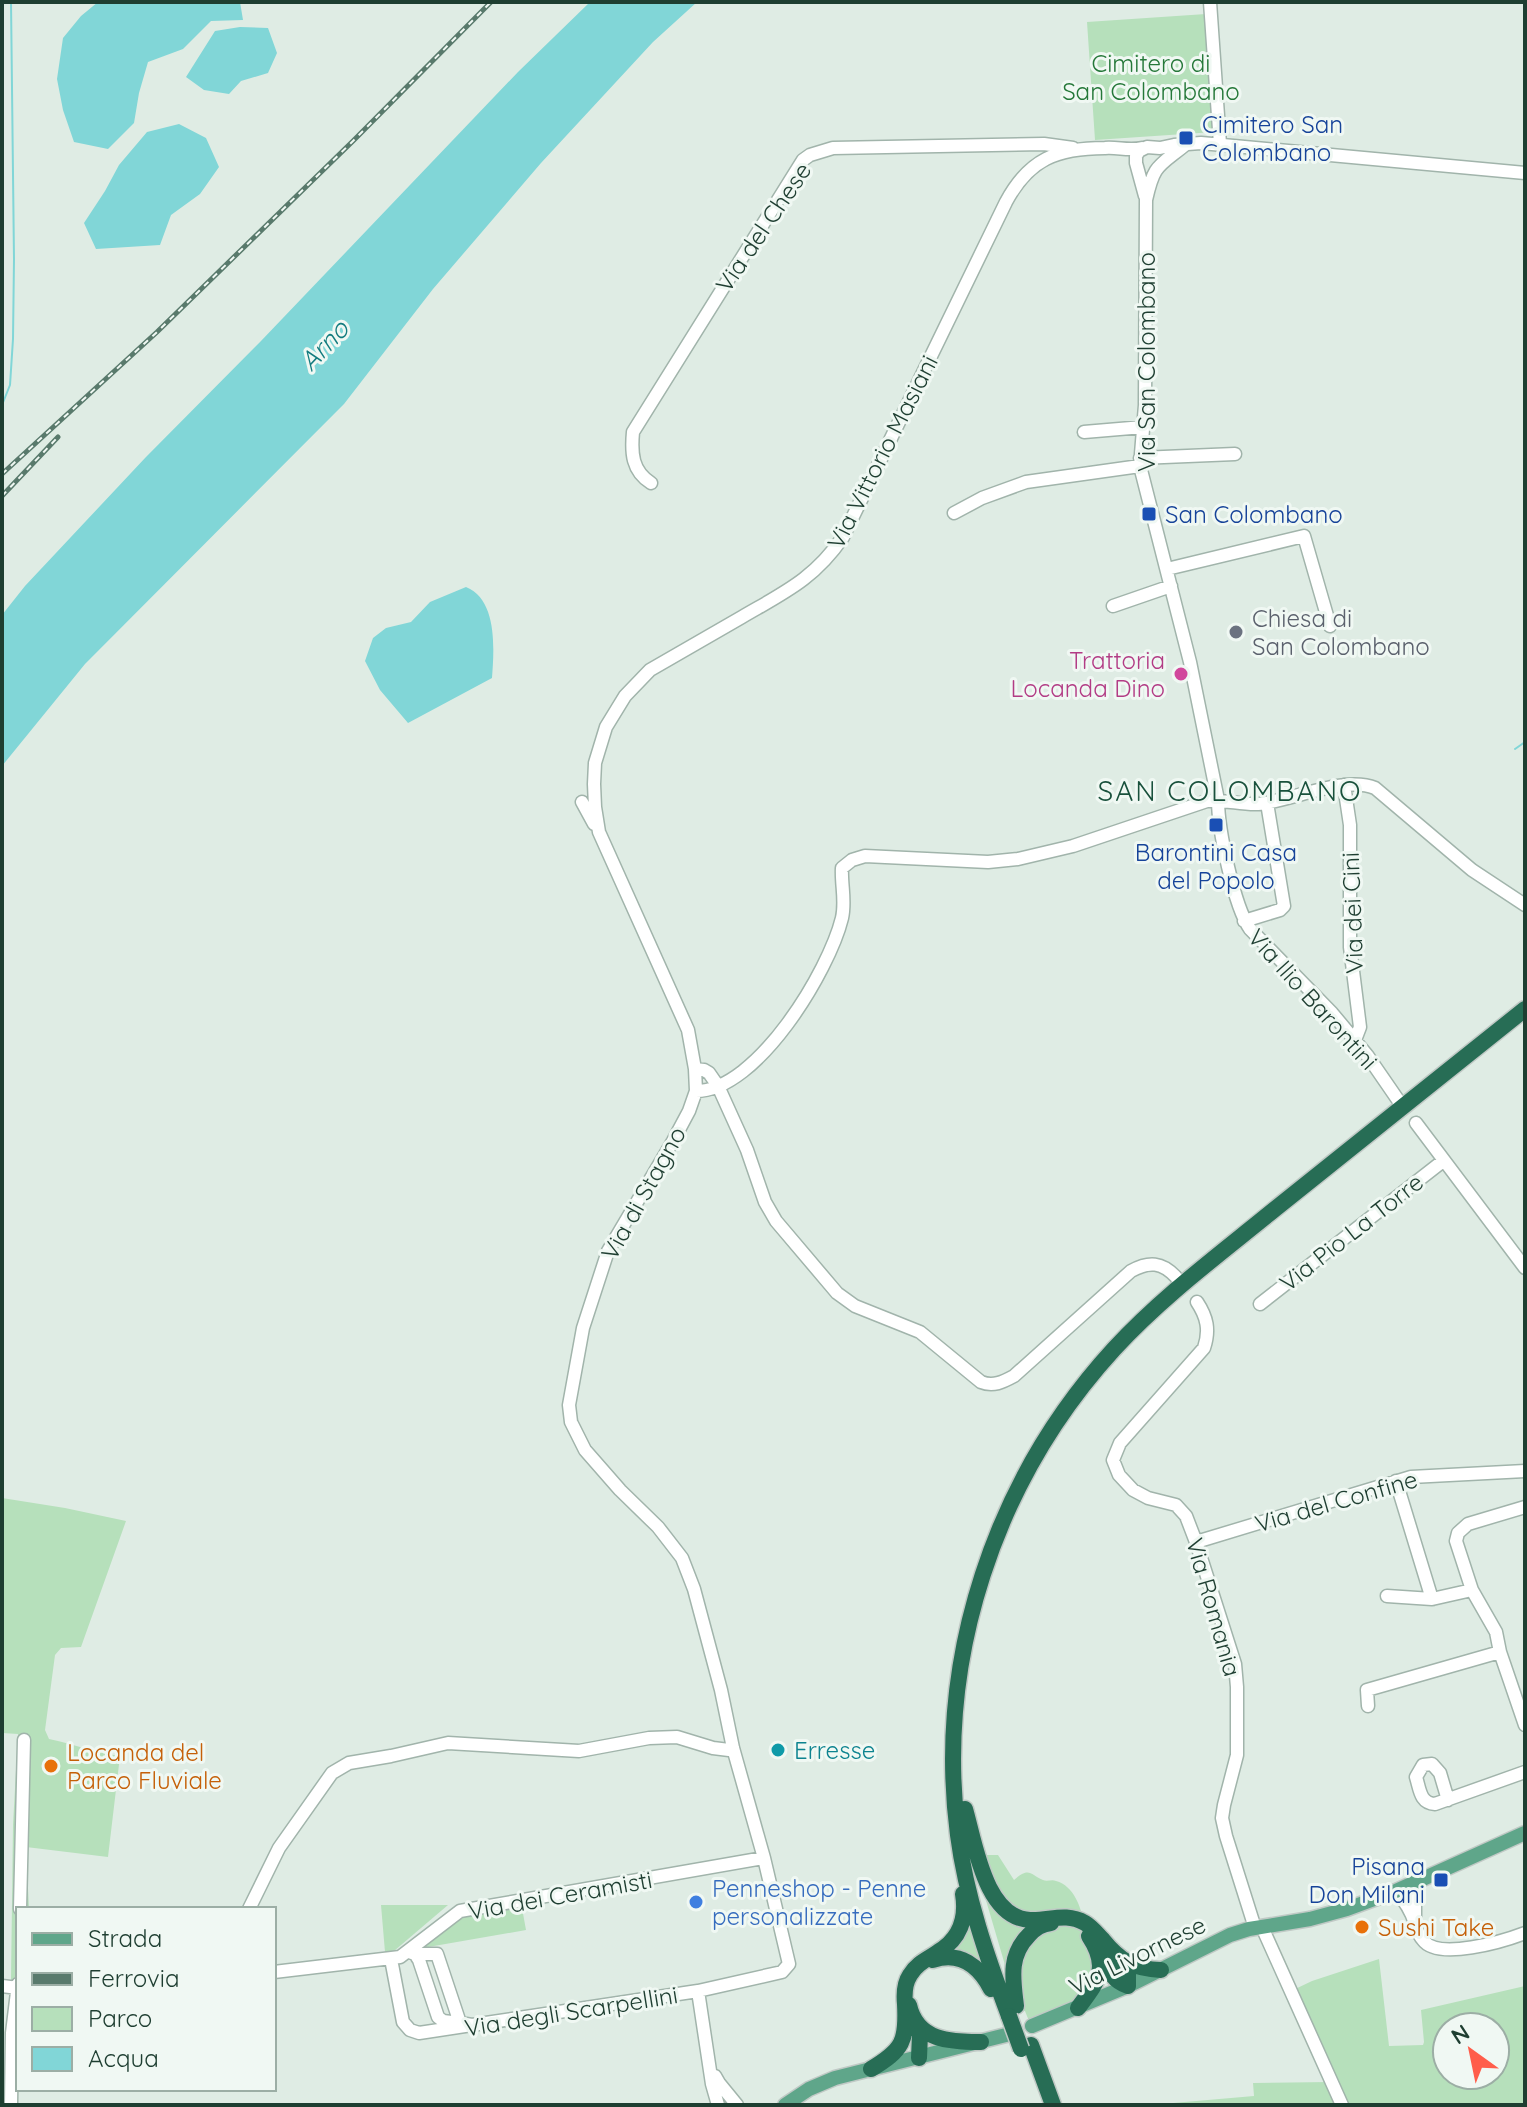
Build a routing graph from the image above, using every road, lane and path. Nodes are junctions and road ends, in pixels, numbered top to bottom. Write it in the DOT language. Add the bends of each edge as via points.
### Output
graph roads {
  1 [pos="1210,2"];
  2 [pos="1220,144"];
  3 [pos="1185,145"];
  4 [pos="1148,148"];
  5 [pos="1127,150"];
  6 [pos="1048,154"];
  7 [pos="1137,165"];
  8 [pos="1157,167"];
  9 [pos="1525,173"];
  10 [pos="1146,200"];
  11 [pos="1143,427"];
  12 [pos="1084,432"];
  13 [pos="1235,454"];
  14 [pos="1140,462"];
  15 [pos="651,483"];
  16 [pos="954,513"];
  17 [pos="1167,569"];
  18 [pos="1171,586"];
  19 [pos="1113,606"];
  20 [pos="1330,626"];
  21 [pos="1344,785"];
  22 [pos="1218,800"];
  23 [pos="582,802"];
  24 [pos="1267,803"];
  25 [pos="599,832"];
  26 [pos="1525,905"];
  27 [pos="1244,921"];
  28 [pos="1525,1009"];
  29 [pos="685,1022"];
  30 [pos="1525,1022"];
  31 [pos="1355,1040"];
  32 [pos="695,1069"];
  33 [pos="716,1082"];
  34 [pos="696,1091"];
  35 [pos="1398,1100"];
  36 [pos="1416,1123"];
  37 [pos="1443,1161"];
  38 [pos="1525,1268"];
  39 [pos="1176,1277"];
  40 [pos="1197,1302"];
  41 [pos="1260,1304"];
  42 [pos="1525,1471"];
  43 [pos="1396,1481"];
  44 [pos="1525,1507"];
  45 [pos="1196,1542"];
  46 [pos="1472,1590"];
  47 [pos="1387,1596"];
  48 [pos="1432,1599"];
  49 [pos="1500,1652"];
  50 [pos="1368,1706"];
  51 [pos="1525,1725"];
  52 [pos="24,1740"];
  53 [pos="733,1748"];
  54 [pos="1525,1772"];
  55 [pos="1448,1800"];
  56 [pos="960,1804"];
  57 [pos="1525,1833"];
  58 [pos="764,1858"];
  59 [pos="1415,1883"];
  60 [pos="1396,1891"];
  61 [pos="20,1907"];
  62 [pos="250,1907"];
  63 [pos="1415,1920"];
  64 [pos="1259,1928"];
  65 [pos="1525,1933"];
  66 [pos="1100,1952"];
  67 [pos="412,1953"];
  68 [pos="391,1959"];
  69 [pos="1121,1960"];
  70 [pos="1161,1970"];
  71 [pos="276,1972"];
  72 [pos="1128,1986"];
  73 [pos="698,1991"];
  74 [pos="16,2002"];
  75 [pos="1078,2008"];
  76 [pos="1012,2011"];
  77 [pos="460,2023"];
  78 [pos="475,2025"];
  79 [pos="1032,2026"];
  80 [pos="911,2030"];
  81 [pos="1006,2035"];
  82 [pos="981,2042"];
  83 [pos="1026,2047"];
  84 [pos="919,2058"];
  85 [pos="711,2067"];
  86 [pos="871,2069"];
  87 [pos="11,2105"];
  88 [pos="718,2105"];
  89 [pos="737,2105"];
  90 [pos="785,2105"];
  91 [pos="1042,2105"];
  92 [pos="1053,2105"];
  93 [pos="1342,2105"];
  1 -- 2 [label="street"];
  2 -- 3 [label="street"];
  2 -- 9 [label="street"];
  3 -- 4 [label="street"];
  3 -- 8 [label="street"];
  4 -- 5 [label="street"];
  4 -- 7 [label="street" via="1136,156"];
  4 -- 8 [label="street" via="1159,155"];
  5 -- 6 [label="street"];
  5 -- 7 [label="street"];
  6 -- 15 [label="street, Via del Chese" via="1026,145 833,148 803,160 633,432 632,457"];
  6 -- 25 [label="street, Via Vittorio Masiani" via="1009,196 833,552 796,585 650,670 614,711 595,763"];
  7 -- 8 [label="street" via="1146,172"];
  7 -- 10 [label="street, Via San Colombano"];
  8 -- 10 [label="street, Via San Colombano"];
  10 -- 11 [label="street, Via San Colombano"];
  11 -- 12 [label="street"];
  11 -- 14 [label="street, Via San Colombano"];
  13 -- 14 [label="street"];
  14 -- 16 [label="street" via="1026,482"];
  14 -- 17 [label="street, Via San Colombano"];
  17 -- 18 [label="street, Via San Colombano"];
  17 -- 20 [label="street" via="1304,536"];
  18 -- 19 [label="street"];
  18 -- 22 [label="street, Via San Colombano"];
  21 -- 24 [label="street"];
  21 -- 26 [label="street" via="1375,788 1472,870"];
  21 -- 31 [label="street, Via dei Cini" via="1350,825 1350,947 1360,1027"];
  22 -- 24 [label="street"];
  22 -- 27 [label="street, Via Ilio Barontini"];
  22 -- 33 [label="street" via="1018,859 852,860 842,868 843,914 828,958 809,990 784,1029 749,1067 737,1077"];
  23 -- 25 [label="street"];
  24 -- 27 [label="street" via="1284,906"];
  25 -- 29 [label="street, Via Vittorio Masiani"];
  27 -- 31 [label="street, Via Ilio Barontini"];
  28 -- 56 [label="highway" via="1145,1316 1067,1406 1013,1498 966,1634 953,1741"];
  29 -- 32 [label="street, Via Vittorio Masiani"];
  29 -- 33 [label="street"];
  30 -- 56 [label="highway" via="1153,1323 1075,1412 1020,1506 981,1615 965,1711"];
  31 -- 35 [label="street, Via Ilio Barontini"];
  32 -- 33 [label="street" via="706,1071"];
  32 -- 34 [label="street, Via di Stagno"];
  33 -- 34 [label="street"];
  33 -- 39 [label="street" via="765,1202 837,1293 855,1306 920,1332 988,1385 1025,1368 1131,1271 1158,1264"];
  34 -- 53 [label="street, Via di Stagno" via="608,1251 583,1328 569,1405 585,1450 682,1558"];
  36 -- 37 [label="street"];
  37 -- 38 [label="street"];
  37 -- 41 [label="street, Via Pio La Torre"];
  40 -- 45 [label="street, Via Romania" via="1207,1321 1204,1348 1120,1443 1113,1460 1133,1490 1180,1508"];
  42 -- 43 [label="street, Via del Confine"];
  43 -- 45 [label="street, Via del Confine"];
  43 -- 48 [label="street"];
  44 -- 46 [label="street" via="1468,1524 1458,1533 1457,1548"];
  45 -- 64 [label="street, Via Romania" via="1235,1664 1237,1755 1222,1818"];
  46 -- 48 [label="street"];
  46 -- 49 [label="street" via="1496,1632"];
  47 -- 48 [label="street"];
  49 -- 50 [label="street" via="1367,1690"];
  49 -- 51 [label="street"];
  52 -- 61 [label="street"];
  53 -- 58 [label="street, Via di Stagno"];
  53 -- 62 [label="street" via="677,1737 579,1751 448,1743 349,1763 332,1773 279,1848"];
  54 -- 55 [label="street"];
  56 -- 69 [label="highway" via="998,1903 1030,1920 1057,1916 1084,1923"];
  56 -- 76 [label="highway"];
  56 -- 80 [label="highway" via="951,1814 963,1922 952,1941 909,1977 904,1991"];
  57 -- 59 [label="main road, Via Livornese"];
  58 -- 67 [label="street, Via dei Ceramisti" via="460,1911"];
  58 -- 73 [label="street, Via di Stagno" via="789,1964 782,1972"];
  59 -- 60 [label="main road, Via Livornese"];
  59 -- 63 [label="street"];
  60 -- 63 [label="street"];
  60 -- 64 [label="main road, Via Livornese" via="1321,1917"];
  63 -- 65 [label="street" via="1423,1942 1441,1950"];
  64 -- 70 [label="main road, Via Livornese" via="1230,1935"];
  64 -- 93 [label="street, Via Romania"];
  66 -- 72 [label="highway" via="1113,1977"];
  66 -- 75 [label="highway" via="1097,1982"];
  66 -- 76 [label="highway" via="1090,1936 1068,1922 1044,1924 1033,1931 1013,1963"];
  67 -- 68 [label="street, Via dei Ceramisti"];
  67 -- 77 [label="street" via="438,2017"];
  67 -- 77 [label="street" via="437,1954"];
  68 -- 71 [label="street, Via dei Ceramisti"];
  68 -- 78 [label="street, Via degli Scarpellini" via="403,2022 410,2030"];
  69 -- 70 [label="highway"];
  69 -- 72 [label="highway"];
  70 -- 72 [label="main road, Via Livornese"];
  72 -- 75 [label="main road, Via Livornese"];
  73 -- 78 [label="street, Via degli Scarpellini"];
  73 -- 85 [label="street"];
  74 -- 87 [label="street"];
  75 -- 79 [label="main road, Via Livornese"];
  76 -- 80 [label="highway" via="971,1964 938,1958 921,1967 909,1986"];
  76 -- 83 [label="highway"];
  77 -- 78 [label="street"];
  80 -- 82 [label="highway" via="957,2042"];
  80 -- 84 [label="highway" via="909,2045"];
  80 -- 86 [label="highway" via="896,2051"];
  81 -- 82 [label="main road"];
  82 -- 84 [label="main road"];
  83 -- 91 [label="highway"];
  83 -- 92 [label="highway"];
  84 -- 86 [label="main road"];
  85 -- 88 [label="street"];
  85 -- 89 [label="street"];
  86 -- 90 [label="main road" via="809,2089"];
}
